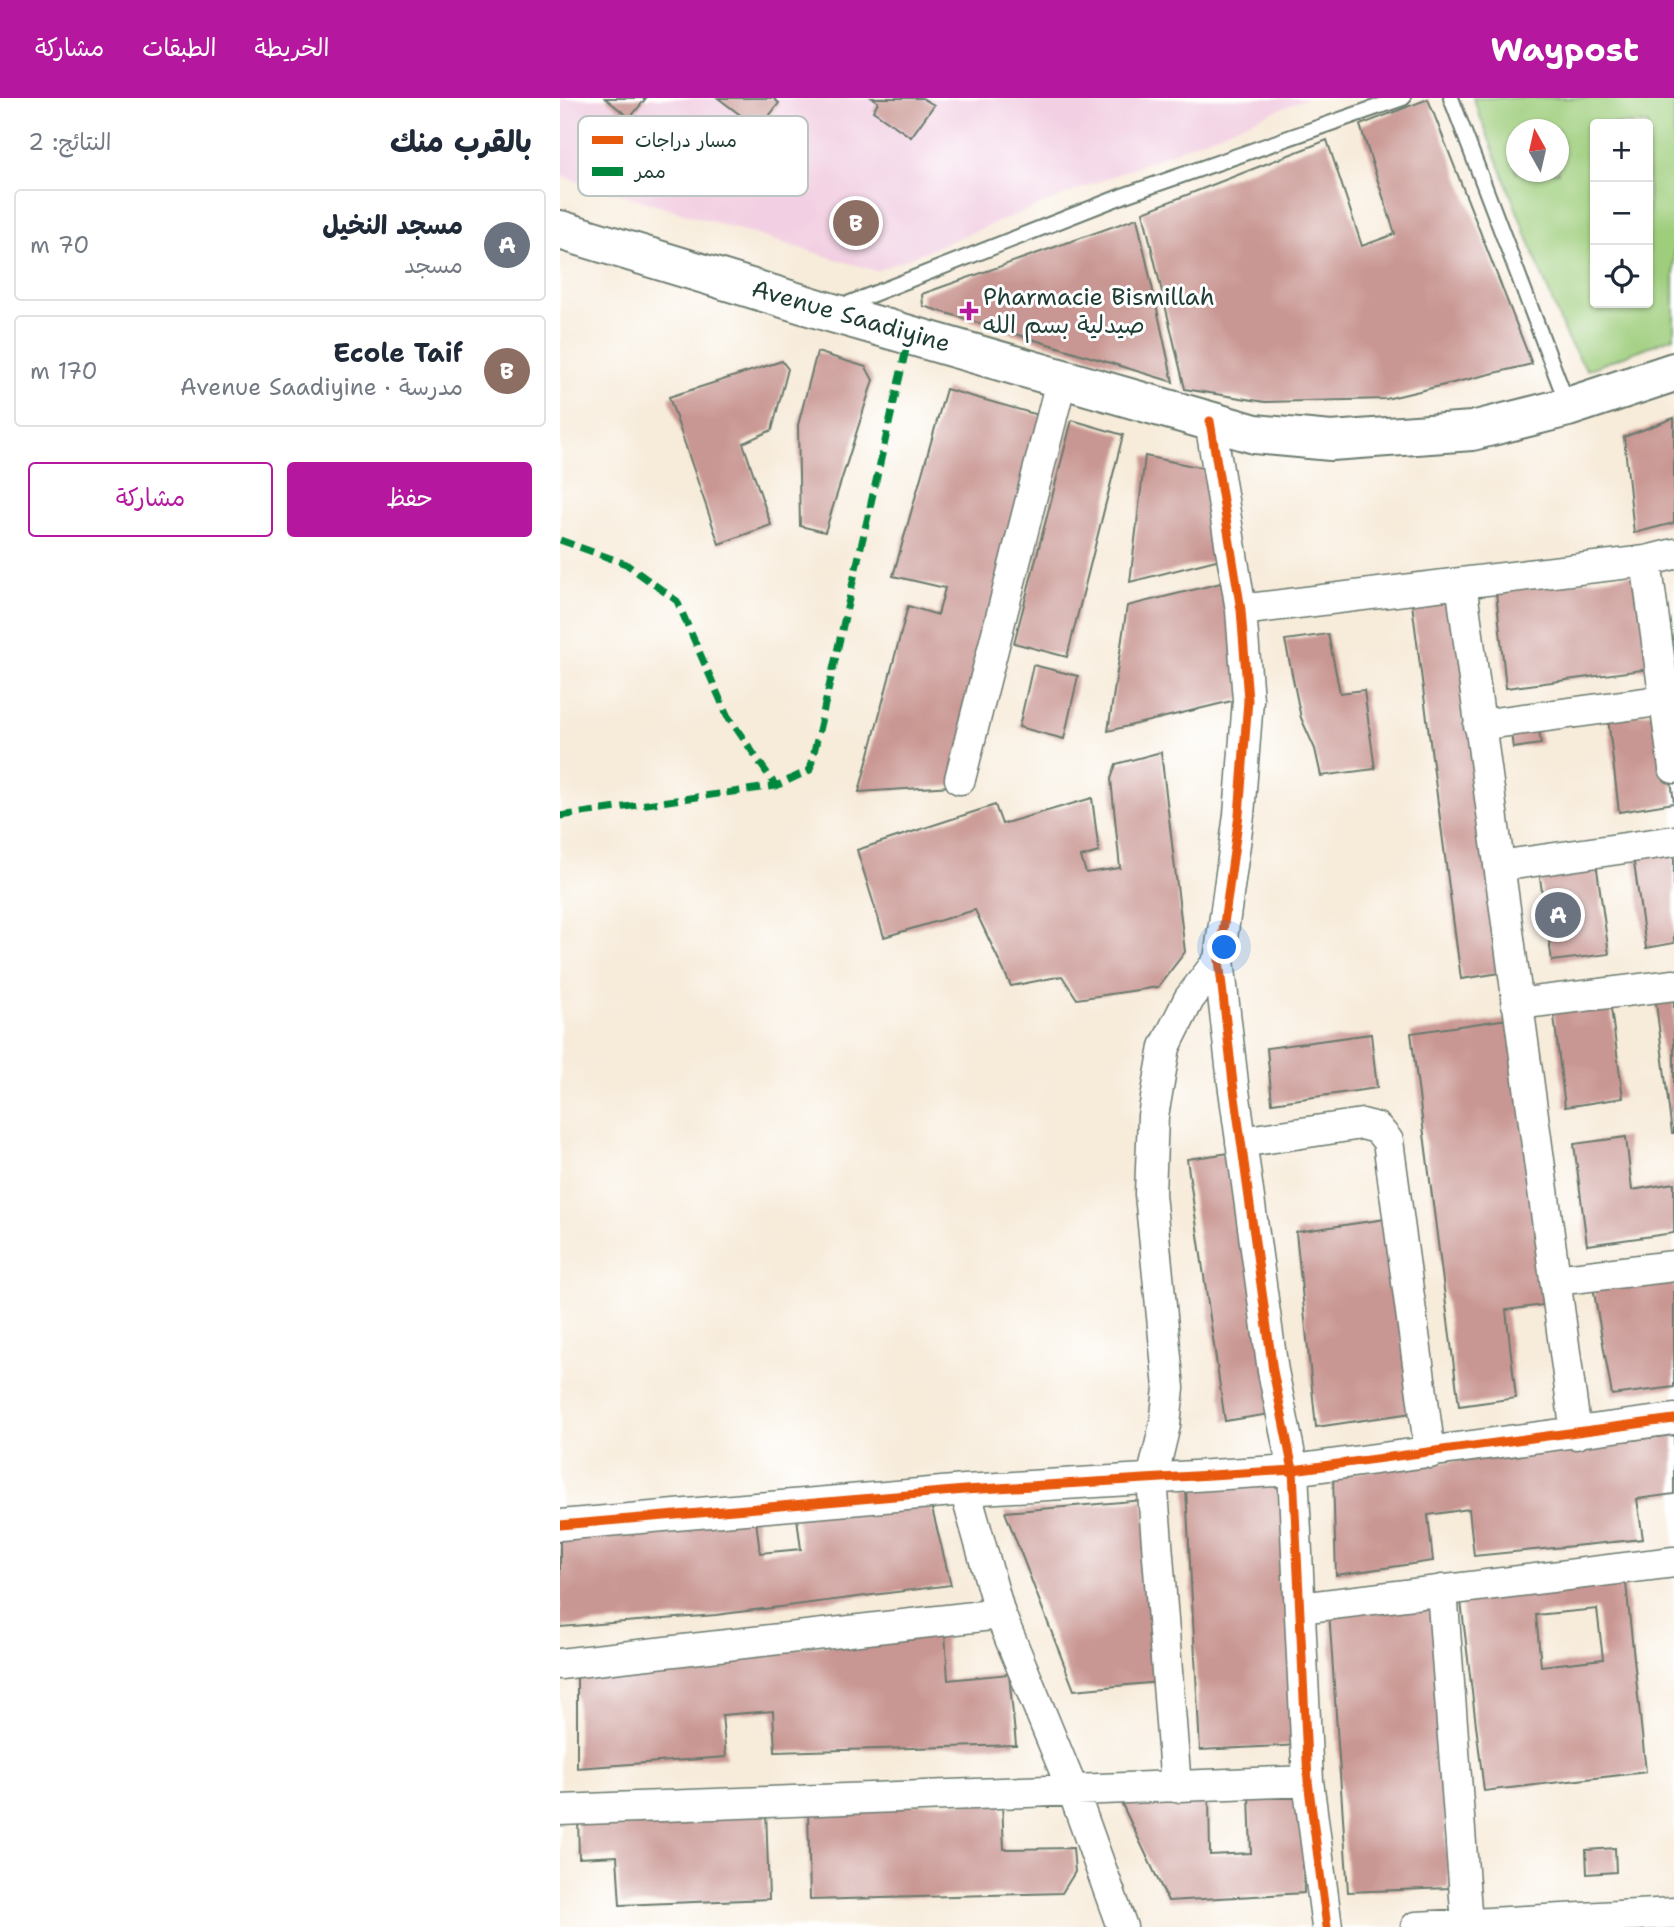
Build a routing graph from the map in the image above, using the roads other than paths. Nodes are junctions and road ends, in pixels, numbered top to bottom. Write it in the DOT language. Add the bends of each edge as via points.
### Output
graph roads {
  1 [pos="1403,98"];
  2 [pos="1451,98"];
  3 [pos="560,230"];
  4 [pos="829,312"];
  5 [pos="1674,372"];
  6 [pos="1062,377"];
  7 [pos="1568,407"];
  8 [pos="1210,421"];
  9 [pos="1660,557"];
  10 [pos="1461,583"];
  11 [pos="1241,610"];
  12 [pos="1669,701"];
  13 [pos="1479,725"];
  14 [pos="1674,768"];
  15 [pos="960,779"];
  16 [pos="1674,841"];
  17 [pos="1499,866"];
  18 [pos="1219,960"];
  19 [pos="1674,985"];
  20 [pos="1517,1004"];
  21 [pos="1241,1142"];
  22 [pos="1674,1266"];
  23 [pos="1555,1280"];
  24 [pos="1674,1419"];
  25 [pos="1576,1434"];
  26 [pos="1430,1453"];
  27 [pos="1293,1470"];
  28 [pos="1152,1479"];
  29 [pos="965,1490"];
  30 [pos="560,1525"];
  31 [pos="1674,1562"];
  32 [pos="1442,1590"];
  33 [pos="1300,1608"];
  34 [pos="1000,1614"];
  35 [pos="560,1664"];
  36 [pos="1308,1781"];
  37 [pos="1176,1787"];
  38 [pos="1073,1791"];
  39 [pos="560,1810"];
  40 [pos="1673,1915"];
  41 [pos="1467,1924"];
  42 [pos="1122,1927"];
  43 [pos="1327,1927"];
  44 [pos="1416,1927"];
  1 -- 4 [label="lane" via="1125,195"];
  2 -- 7 [label="lane"];
  3 -- 4 [label="main road, Avenue Saadiyine"];
  4 -- 6 [label="main road, Avenue Saadiyine"];
  5 -- 7 [label="main road, Avenue Saadiyine"];
  6 -- 8 [label="main road, Avenue Saadiyine"];
  6 -- 15 [label="street"];
  7 -- 8 [label="main road, Avenue Saadiyine" via="1472,431 1331,441 1255,434"];
  8 -- 11 [label="street"];
  9 -- 10 [label="street"];
  9 -- 12 [label="street"];
  10 -- 11 [label="street"];
  10 -- 13 [label="street"];
  11 -- 18 [label="street" via="1247,744"];
  12 -- 13 [label="street"];
  12 -- 14 [label="street"];
  13 -- 17 [label="street"];
  16 -- 17 [label="street"];
  17 -- 20 [label="street"];
  18 -- 21 [label="street"];
  18 -- 28 [label="street" via="1189,999 1166,1047 1153,1116 1150,1194 1170,1388"];
  19 -- 20 [label="street"];
  20 -- 23 [label="street"];
  21 -- 26 [label="street" via="1362,1124 1377,1128 1388,1142"];
  21 -- 27 [label="street" via="1273,1371"];
  22 -- 23 [label="street"];
  23 -- 25 [label="street"];
  24 -- 25 [label="street"];
  25 -- 26 [label="street"];
  26 -- 27 [label="street"];
  27 -- 28 [label="street"];
  27 -- 33 [label="street"];
  28 -- 29 [label="street"];
  28 -- 37 [label="street"];
  29 -- 30 [label="street"];
  29 -- 34 [label="street"];
  31 -- 32 [label="street"];
  32 -- 33 [label="street"];
  32 -- 41 [label="street"];
  33 -- 36 [label="street"];
  34 -- 35 [label="street"];
  34 -- 38 [label="street"];
  36 -- 37 [label="street"];
  36 -- 43 [label="street"];
  37 -- 38 [label="street"];
  38 -- 39 [label="street"];
  38 -- 42 [label="street"];
  40 -- 41 [label="street"];
  41 -- 44 [label="street"];
}
